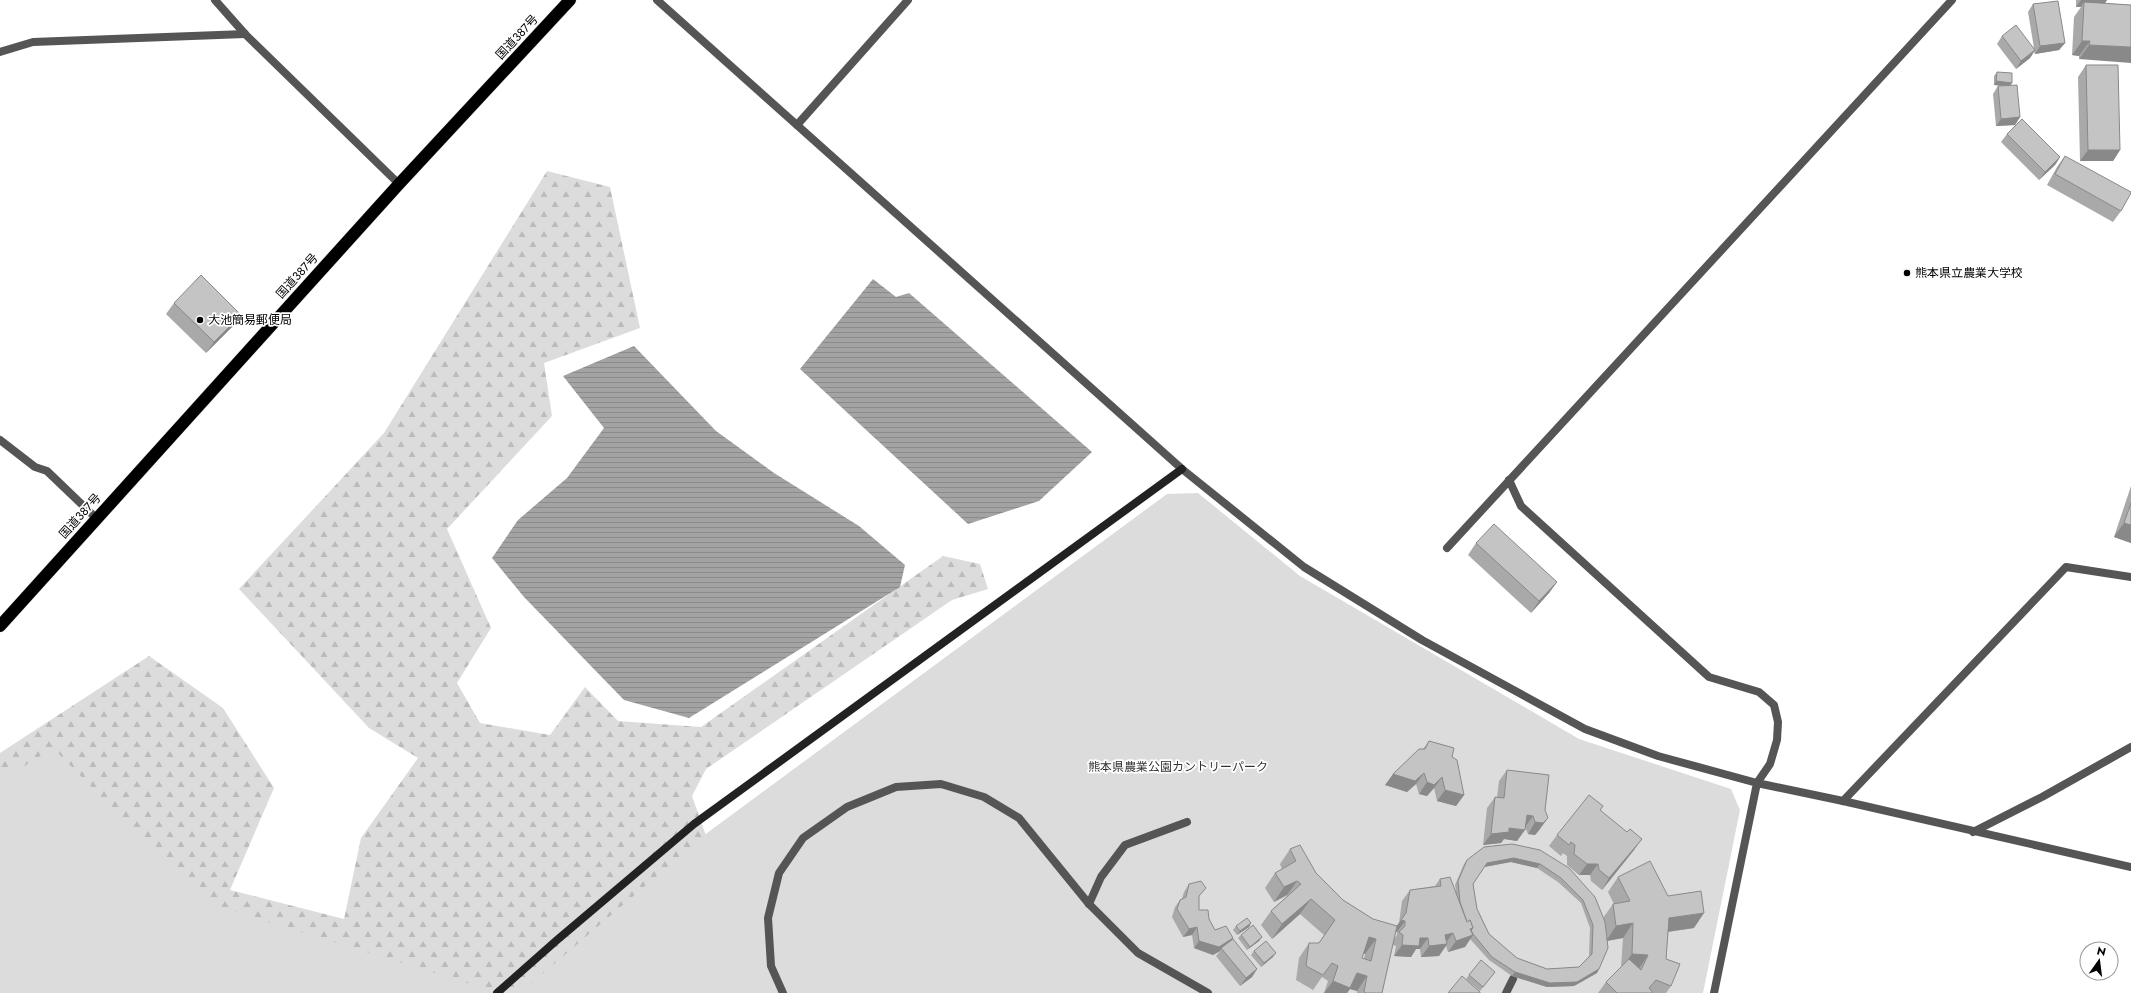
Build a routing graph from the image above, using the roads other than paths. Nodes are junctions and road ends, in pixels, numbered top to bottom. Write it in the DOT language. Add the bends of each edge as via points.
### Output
graph roads {
  1 [pos="215,0"];
  2 [pos="570,0"];
  3 [pos="657,0"];
  4 [pos="908,0"];
  5 [pos="1952,0"];
  6 [pos="245,34"];
  7 [pos="0,52"];
  8 [pos="797,125"];
  9 [pos="399,184"];
  10 [pos="0,440"];
  11 [pos="1182,469"];
  12 [pos="1509,480"];
  13 [pos="96,518"];
  14 [pos="1446,548"];
  15 [pos="2131,577"];
  16 [pos="0,626"];
  17 [pos="2131,747"];
  18 [pos="1757,784"];
  19 [pos="1843,801"];
  20 [pos="1187,822"];
  21 [pos="1973,832"];
  22 [pos="2131,867"];
  23 [pos="1089,904"];
  24 [pos="1513,979"];
  25 [pos="497,993"];
  26 [pos="783,993"];
  27 [pos="1208,993"];
  28 [pos="1506,993"];
  29 [pos="1714,993"];
  1 -- 6 [label="street"];
  2 -- 9 [label="highway, 国道387号"];
  3 -- 8 [label="street"];
  4 -- 8 [label="street"];
  5 -- 12 [label="street"];
  6 -- 7 [label="street" via="33,42"];
  6 -- 9 [label="street"];
  8 -- 11 [label="street"];
  9 -- 13 [label="highway, 国道387号"];
  10 -- 13 [label="street" via="36,467 47,472"];
  11 -- 18 [label="street" via="1304,567 1422,640 1585,729 1658,756"];
  11 -- 25 [label="street" via="694,824"];
  12 -- 14 [label="street"];
  12 -- 18 [label="street" via="1521,506 1709,677 1759,692 1774,705 1778,722 1777,740 1770,764"];
  13 -- 16 [label="highway, 国道387号"];
  15 -- 19 [label="street" via="2066,567"];
  17 -- 21 [label="street"];
  18 -- 19 [label="street"];
  18 -- 29 [label="street"];
  19 -- 21 [label="street"];
  20 -- 23 [label="street" via="1125,845 1101,877"];
  21 -- 22 [label="street"];
  23 -- 26 [label="street" via="1019,818 990,800 941,784 896,787 847,807 803,838 779,873 768,918 770,966"];
  23 -- 27 [label="street" via="1138,953"];
  24 -- 28 [label="street"];
}
